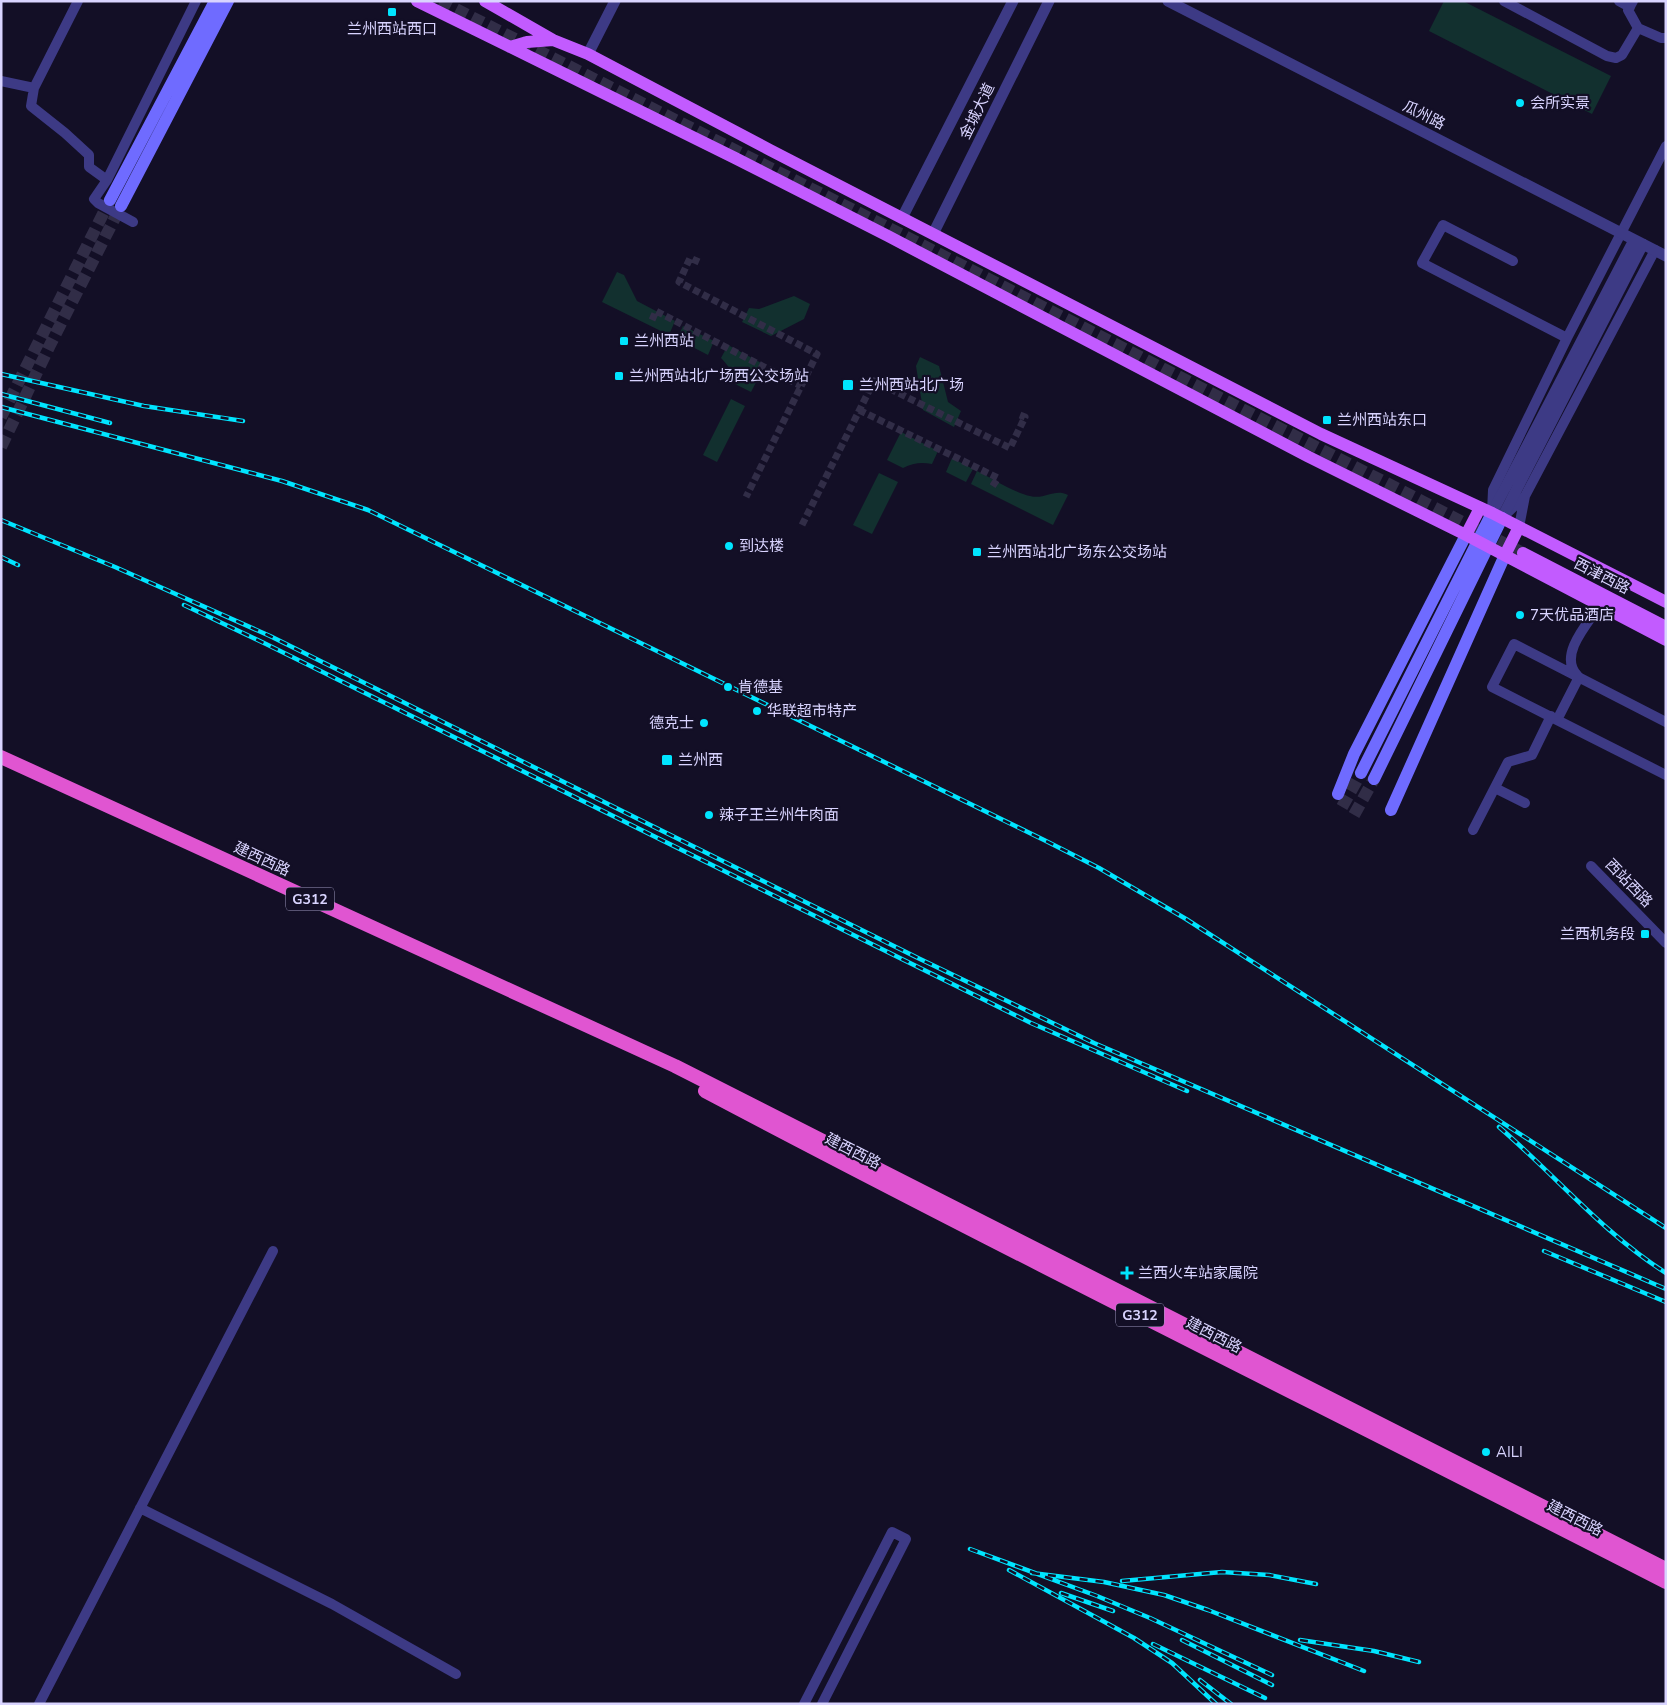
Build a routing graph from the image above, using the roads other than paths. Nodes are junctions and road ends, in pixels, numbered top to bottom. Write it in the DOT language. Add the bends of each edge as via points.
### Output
graph roads {
  1 [pos="78,1"];
  2 [pos="196,1"];
  3 [pos="215,1"];
  4 [pos="228,1"];
  5 [pos="417,1"];
  6 [pos="485,1"];
  7 [pos="614,1"];
  8 [pos="1013,1"];
  9 [pos="1049,1"];
  10 [pos="1168,1"];
  11 [pos="1504,1"];
  12 [pos="1619,1"];
  13 [pos="1631,4"];
  14 [pos="1638,28"];
  15 [pos="1666,38"];
  16 [pos="553,40"];
  17 [pos="510,47"];
  18 [pos="588,54"];
  19 [pos="1,81"];
  20 [pos="34,88"];
  21 [pos="1666,146"];
  22 [pos="107,180"];
  23 [pos="902,218"];
  24 [pos="133,222"];
  25 [pos="1620,232"];
  26 [pos="933,234"];
  27 [pos="1638,242"];
  28 [pos="1655,250"];
  29 [pos="1666,256"];
  30 [pos="1513,261"];
  31 [pos="1567,338"];
  32 [pos="1525,496"];
  33 [pos="1491,513"];
  34 [pos="1519,527"];
  35 [pos="1477,541"];
  36 [pos="1505,556"];
  37 [pos="1666,602"];
  38 [pos="1600,605"];
  39 [pos="1666,619"];
  40 [pos="1666,627"];
  41 [pos="1666,640"];
  42 [pos="1579,678"];
  43 [pos="1554,718"];
  44 [pos="1666,722"];
  45 [pos="1,757"];
  46 [pos="1361,773"];
  47 [pos="1666,775"];
  48 [pos="1374,779"];
  49 [pos="1495,788"];
  50 [pos="1338,794"];
  51 [pos="1525,803"];
  52 [pos="1391,810"];
  53 [pos="1473,830"];
  54 [pos="1591,866"];
  55 [pos="1666,944"];
  56 [pos="618,1040"];
  57 [pos="273,1251"];
  58 [pos="140,1508"];
  59 [pos="1666,1569"];
  60 [pos="1666,1582"];
  61 [pos="456,1674"];
  62 [pos="39,1704"];
  63 [pos="804,1704"];
  64 [pos="822,1704"];
  1 -- 20 [label="street"];
  2 -- 22 [label="street"];
  3 -- 4 [label="main road" via="115,203"];
  5 -- 17 [label="main road"];
  6 -- 16 [label="main road"];
  7 -- 18 [label="street"];
  8 -- 23 [label="street, 金城大道"];
  9 -- 26 [label="street, 金城大道"];
  10 -- 25 [label="street, 瓜州路"];
  11 -- 14 [label="street" via="1616,58 1622,55"];
  12 -- 13 [label="street"];
  13 -- 14 [label="street" via="1628,10"];
  14 -- 15 [label="street"];
  16 -- 17 [label="main road"];
  16 -- 18 [label="main road"];
  17 -- 35 [label="main road" via="880,232 1309,457"];
  18 -- 23 [label="main road"];
  19 -- 20 [label="street"];
  20 -- 22 [label="street" via="31,106 89,155 89,167"];
  21 -- 25 [label="street"];
  22 -- 24 [label="street" via="94,199"];
  23 -- 26 [label="main road"];
  25 -- 27 [label="street, 瓜州路"];
  25 -- 31 [label="street"];
  26 -- 33 [label="main road" via="1321,434"];
  27 -- 28 [label="street, 瓜州路"];
  27 -- 33 [label="street"];
  28 -- 29 [label="street, 瓜州路"];
  28 -- 32 [label="street"];
  30 -- 31 [label="street" via="1443,225 1422,263"];
  31 -- 33 [label="street" via="1493,490"];
  32 -- 33 [label="street"];
  32 -- 34 [label="street"];
  33 -- 34 [label="main road"];
  33 -- 35 [label="main road"];
  33 -- 35 [label="main road"];
  34 -- 36 [label="main road"];
  34 -- 37 [label="main road"];
  35 -- 36 [label="main road"];
  35 -- 46 [label="main road"];
  35 -- 48 [label="main road"];
  35 -- 50 [label="main road" via="1354,754"];
  36 -- 38 [label="main road"];
  36 -- 52 [label="main road"];
  38 -- 41 [label="main road"];
  38 -- 42 [label="street" via="1571,651 1571,666"];
  39 -- 40 [label="main road, 西津西路" via="1525,550"];
  42 -- 43 [label="street"];
  42 -- 43 [label="street" via="1514,644 1492,687"];
  42 -- 44 [label="street"];
  43 -- 47 [label="street"];
  43 -- 49 [label="street" via="1532,755 1508,762"];
  45 -- 56 [label="highway, 建西西路 / G312"];
  49 -- 51 [label="street"];
  49 -- 53 [label="street"];
  54 -- 55 [label="street, 西站西路"];
  56 -- 59 [label="highway, 建西西路 / G312" via="693,1074"];
  56 -- 60 [label="highway, 建西西路 / G312" via="673,1074 822,1153"];
  57 -- 58 [label="street"];
  58 -- 61 [label="street" via="332,1604"];
  58 -- 62 [label="street"];
  63 -- 64 [label="street" via="892,1532 906,1539"];
}
